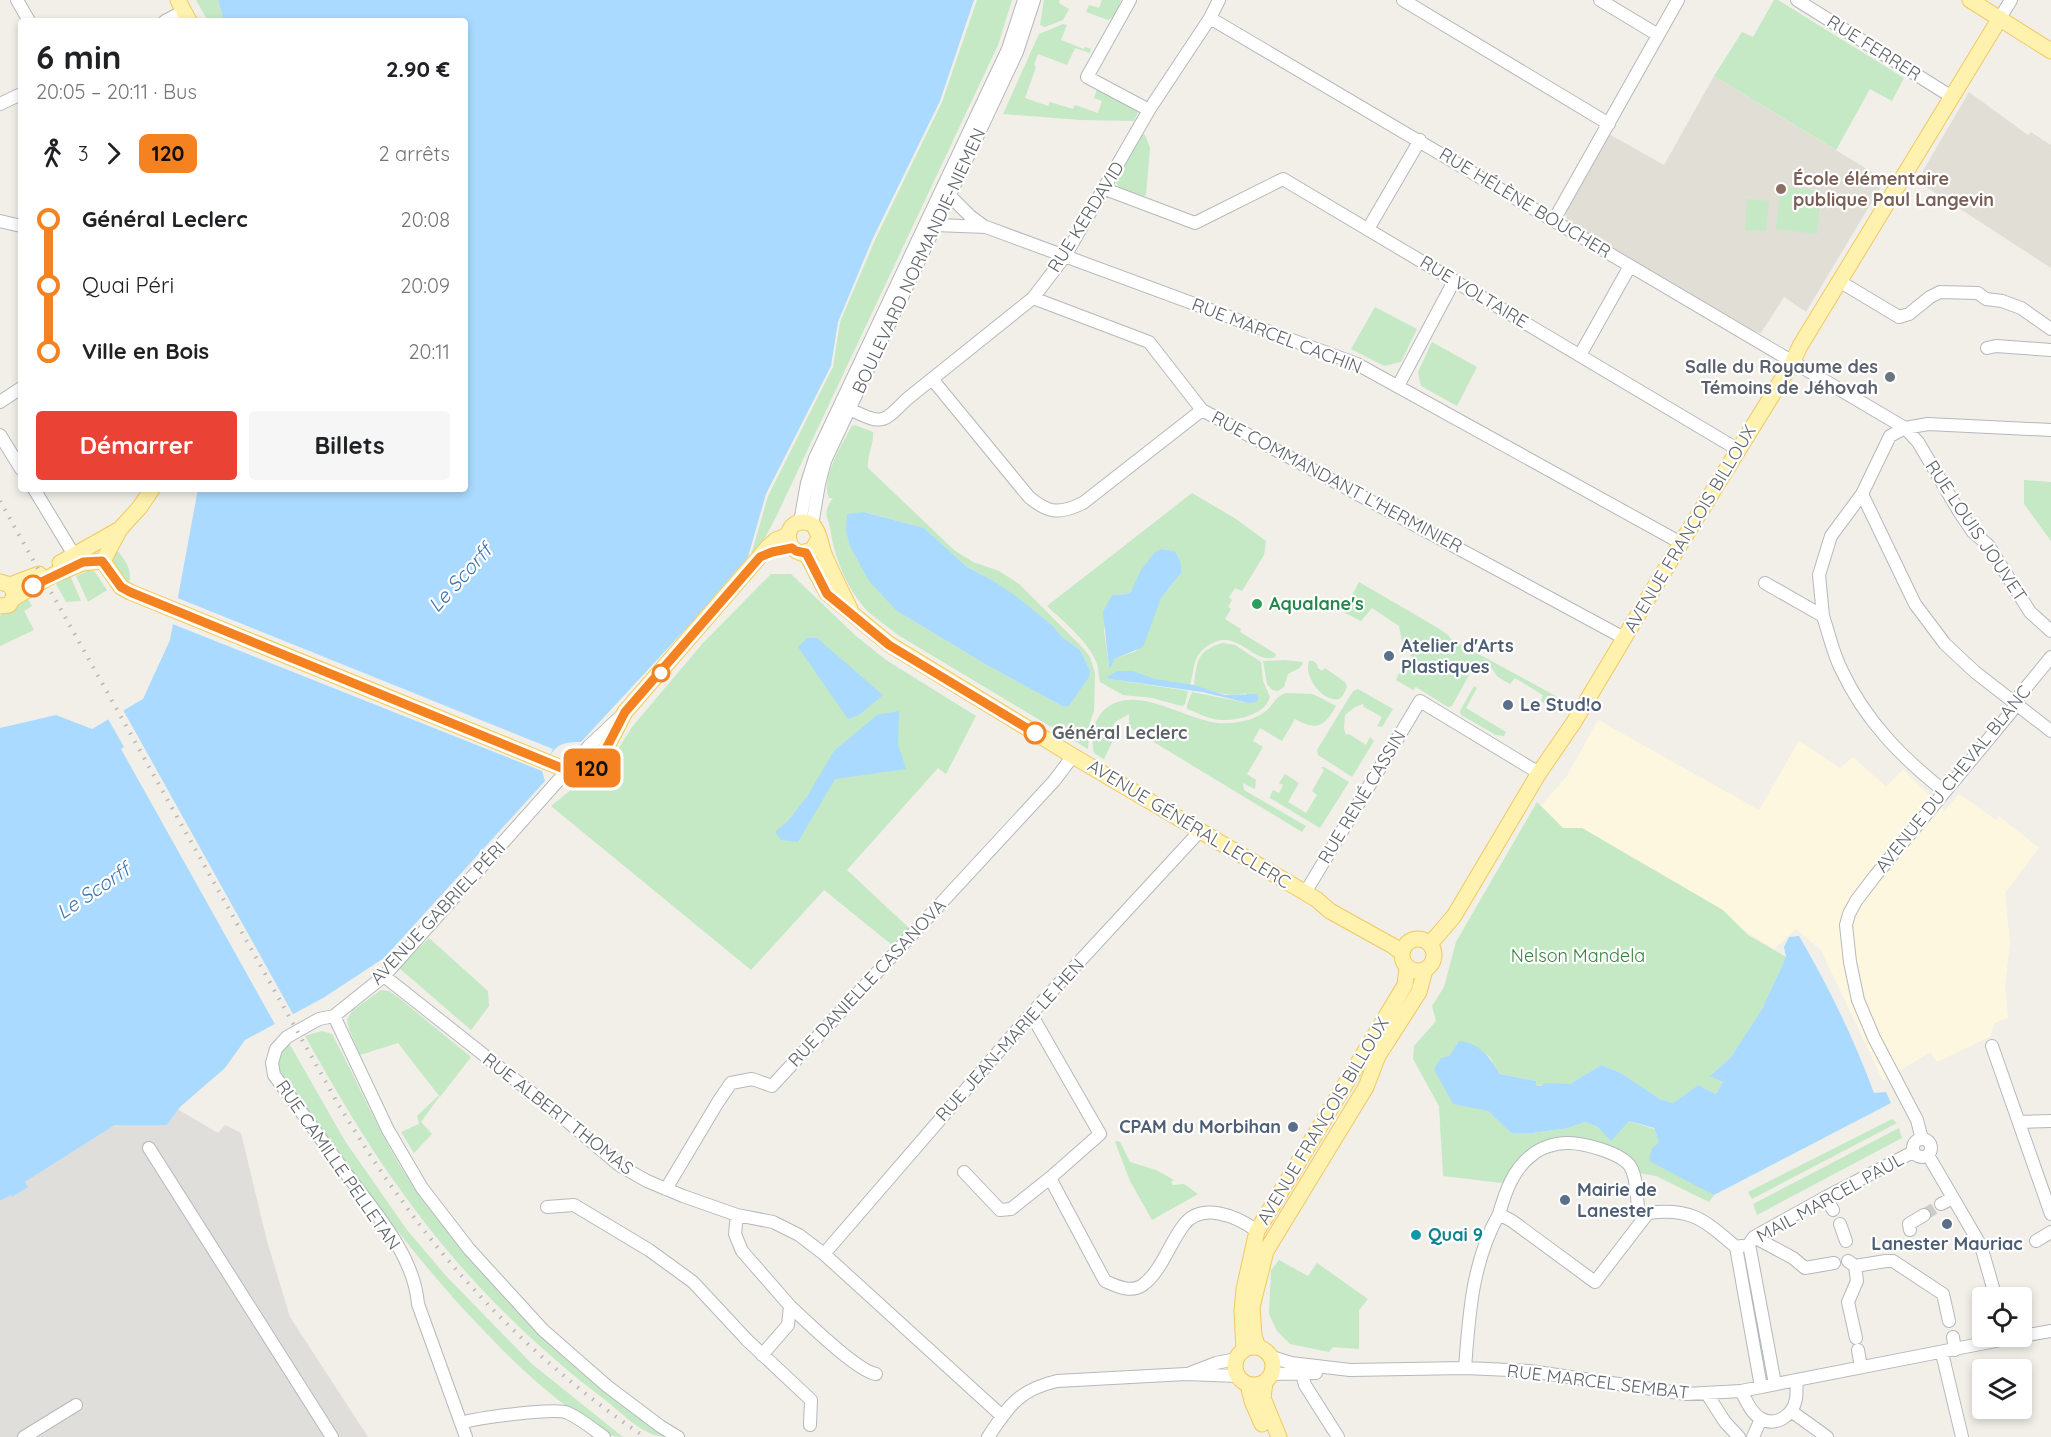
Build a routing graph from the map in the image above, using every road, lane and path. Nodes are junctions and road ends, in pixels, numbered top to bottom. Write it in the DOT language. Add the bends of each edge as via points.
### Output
graph roads {
  1 [pos="17,0"];
  2 [pos="1024,0"];
  3 [pos="1034,0"];
  4 [pos="1130,0"];
  5 [pos="1219,0"];
  6 [pos="1403,0"];
  7 [pos="1600,0"];
  8 [pos="1678,0"];
  9 [pos="1797,0"];
  10 [pos="1970,0"];
  11 [pos="2012,0"];
  12 [pos="184,11"];
  13 [pos="27,18"];
  14 [pos="171,18"];
  15 [pos="1210,18"];
  16 [pos="2000,18"];
  17 [pos="1658,35"];
  18 [pos="2051,51"];
  19 [pos="18,95"];
  20 [pos="1952,97"];
  21 [pos="0,104"];
  22 [pos="1149,110"];
  23 [pos="1609,124"];
  24 [pos="1420,140"];
  25 [pos="1105,189"];
  26 [pos="950,196"];
  27 [pos="1554,220"];
  28 [pos="0,221"];
  29 [pos="18,225"];
  30 [pos="936,225"];
  31 [pos="986,227"];
  32 [pos="1368,229"];
  33 [pos="1065,256"];
  34 [pos="1630,266"];
  35 [pos="1454,281"];
  36 [pos="1839,281"];
  37 [pos="1033,298"];
  38 [pos="2051,329"];
  39 [pos="1987,348"];
  40 [pos="2051,350"];
  41 [pos="1580,355"];
  42 [pos="1792,363"];
  43 [pos="932,379"];
  44 [pos="1398,386"];
  45 [pos="18,390"];
  46 [pos="0,402"];
  47 [pos="849,409"];
  48 [pos="1202,410"];
  49 [pos="1905,428"];
  50 [pos="2051,430"];
  51 [pos="0,435"];
  52 [pos="1737,449"];
  53 [pos="18,464"];
  54 [pos="37,492"];
  55 [pos="150,492"];
  56 [pos="1862,494"];
  57 [pos="806,524"];
  58 [pos="818,540"];
  59 [pos="1681,543"];
  60 [pos="795,545"];
  61 [pos="93,553"];
  62 [pos="1765,583"];
  63 [pos="4,598"];
  64 [pos="851,612"];
  65 [pos="1823,616"];
  66 [pos="2051,631"];
  67 [pos="1624,638"];
  68 [pos="2051,657"];
  69 [pos="2015,702"];
  70 [pos="2051,731"];
  71 [pos="1073,756"];
  72 [pos="569,771"];
  73 [pos="1539,772"];
  74 [pos="1944,791"];
  75 [pos="1200,831"];
  76 [pos="1310,896"];
  77 [pos="1430,944"];
  78 [pos="1405,954"];
  79 [pos="1425,970"];
  80 [pos="384,976"];
  81 [pos="1031,1014"];
  82 [pos="334,1016"];
  83 [pos="1992,1046"];
  84 [pos="272,1063"];
  85 [pos="2051,1121"];
  86 [pos="2019,1122"];
  87 [pos="1922,1139"];
  88 [pos="149,1148"];
  89 [pos="1913,1152"];
  90 [pos="1928,1155"];
  91 [pos="964,1172"];
  92 [pos="1050,1178"];
  93 [pos="666,1189"];
  94 [pos="1826,1197"];
  95 [pos="1953,1198"];
  96 [pos="1941,1204"];
  97 [pos="547,1207"];
  98 [pos="1643,1210"];
  99 [pos="1833,1210"];
  100 [pos="2051,1214"];
  101 [pos="737,1215"];
  102 [pos="1499,1215"];
  103 [pos="1924,1215"];
  104 [pos="1840,1224"];
  105 [pos="1910,1230"];
  106 [pos="1257,1231"];
  107 [pos="2051,1232"];
  108 [pos="1846,1241"];
  109 [pos="2036,1241"];
  110 [pos="1746,1243"];
  111 [pos="1266,1251"];
  112 [pos="824,1254"];
  113 [pos="1834,1263"];
  114 [pos="1994,1287"];
  115 [pos="790,1306"];
  116 [pos="1949,1321"];
  117 [pos="2051,1331"];
  118 [pos="2032,1334"];
  119 [pos="1953,1337"];
  120 [pos="1972,1346"];
  121 [pos="1955,1350"];
  122 [pos="1246,1352"];
  123 [pos="1942,1353"];
  124 [pos="762,1355"];
  125 [pos="1272,1358"];
  126 [pos="1862,1367"];
  127 [pos="1465,1368"];
  128 [pos="1350,1370"];
  129 [pos="1302,1372"];
  130 [pos="876,1374"];
  131 [pos="1186,1374"];
  132 [pos="1269,1378"];
  133 [pos="1243,1380"];
  134 [pos="1797,1380"];
  135 [pos="1775,1384"];
  136 [pos="1761,1387"];
  137 [pos="1741,1391"];
  138 [pos="1707,1394"];
  139 [pos="76,1405"];
  140 [pos="1791,1411"];
  141 [pos="1002,1416"];
  142 [pos="1761,1419"];
  143 [pos="460,1422"];
  144 [pos="810,1425"];
  145 [pos="24,1437"];
  146 [pos="332,1437"];
  147 [pos="466,1437"];
  148 [pos="604,1437"];
  149 [pos="678,1437"];
  150 [pos="988,1437"];
  151 [pos="1267,1437"];
  152 [pos="1279,1437"];
  153 [pos="1338,1437"];
  154 [pos="1739,1437"];
  155 [pos="1753,1437"];
  156 [pos="1827,1437"];
  157 [pos="1962,1437"];
  1 -- 13 [label="street"];
  2 -- 57 [label="street, BOULEVARD NORMANDIE-NIEMEN" via="1008,49 815,458 807,483"];
  3 -- 26 [label="street, BOULEVARD NORMANDIE-NIEMEN" via="1017,52"];
  4 -- 22 [label="street" via="1087,77"];
  5 -- 15 [label="street, RUE KERDAVID"];
  6 -- 23 [label="street"];
  7 -- 17 [label="street"];
  8 -- 17 [label="street"];
  9 -- 20 [label="street, RUE FERRER"];
  10 -- 16 [label="main road"];
  11 -- 16 [label="street"];
  12 -- 14 [label="street"];
  15 -- 22 [label="street, RUE KERDAVID"];
  15 -- 24 [label="street, RUE HÉLÈNE BOUCHER"];
  16 -- 18 [label="main road"];
  16 -- 20 [label="main road, AVENUE FRANÇOIS BILLOUX"];
  17 -- 23 [label="street"];
  19 -- 21 [label="street"];
  20 -- 36 [label="main road, AVENUE FRANÇOIS BILLOUX"];
  22 -- 25 [label="street, RUE KERDAVID"];
  23 -- 27 [label="street"];
  24 -- 27 [label="street, RUE HÉLÈNE BOUCHER"];
  24 -- 32 [label="street, RUE HÉLÈNE BOUCHER"];
  25 -- 32 [label="street, RUE VOLTAIRE" via="1195,223 1283,179"];
  25 -- 33 [label="street, RUE KERDAVID"];
  26 -- 30 [label="street, BOULEVARD NORMANDIE-NIEMEN"];
  26 -- 31 [label="street, RUE MARCEL CACHIN"];
  27 -- 34 [label="street, RUE HÉLÈNE BOUCHER"];
  28 -- 29 [label="street"];
  30 -- 31 [label="street, RUE MARCEL CACHIN"];
  30 -- 47 [label="street, BOULEVARD NORMANDIE-NIEMEN"];
  31 -- 33 [label="street, RUE MARCEL CACHIN"];
  32 -- 35 [label="street, RUE VOLTAIRE"];
  33 -- 37 [label="street, RUE KERDAVID"];
  33 -- 44 [label="street, RUE MARCEL CACHIN" via="1357,364"];
  34 -- 41 [label="street, RUE HÉLÈNE BOUCHER"];
  34 -- 42 [label="street, RUE HÉLÈNE BOUCHER"];
  35 -- 41 [label="street, RUE VOLTAIRE"];
  35 -- 44 [label="street"];
  36 -- 38 [label="street" via="1899,317 1940,292 1978,293 1986,299 2021,308"];
  36 -- 42 [label="main road, AVENUE FRANÇOIS BILLOUX"];
  37 -- 43 [label="street, RUE KERDAVID"];
  37 -- 48 [label="street, RUE COMMANDANT L'HERMINIER" via="1149,342"];
  39 -- 40 [label="street"];
  41 -- 52 [label="street, RUE VOLTAIRE"];
  42 -- 49 [label="street, RUE HÉLÈNE BOUCHER"];
  42 -- 52 [label="main road, AVENUE FRANÇOIS BILLOUX"];
  43 -- 47 [label="street, RUE KERDAVID" via="884,420 873,420"];
  43 -- 48 [label="street" via="1029,497 1040,506 1058,511 1083,503"];
  44 -- 59 [label="street, RUE MARCEL CACHIN"];
  45 -- 46 [label="street"];
  47 -- 57 [label="street, BOULEVARD NORMANDIE-NIEMEN" via="825,461"];
  48 -- 67 [label="street, RUE COMMANDANT L'HERMINIER"];
  49 -- 50 [label="street" via="1928,424"];
  49 -- 56 [label="street" via="1890,436"];
  49 -- 66 [label="street, RUE LOUIS JOUVET" via="2030,612"];
  51 -- 53 [label="street"];
  52 -- 59 [label="main road, AVENUE FRANÇOIS BILLOUX"];
  54 -- 61 [label="street"];
  55 -- 61 [label="main road" via="120,529"];
  56 -- 65 [label="street" via="1832,536 1819,575"];
  56 -- 69 [label="street" via="1915,604 1945,644"];
  57 -- 58 [label="main road, AVENUE GÉNÉRAL LECLERC" via="817,531"];
  57 -- 60 [label="main road" via="793,525"];
  58 -- 60 [label="main road" via="815,548"];
  58 -- 64 [label="main road, AVENUE GÉNÉRAL LECLERC"];
  59 -- 67 [label="main road, AVENUE FRANÇOIS BILLOUX"];
  60 -- 64 [label="main road, AVENUE GÉNÉRAL LECLERC" via="827,594"];
  60 -- 72 [label="main road" via="776,540 625,712 598,764 580,773"];
  61 -- 63 [label="main road" via="29,578"];
  61 -- 72 [label="main road" via="127,590"];
  62 -- 65 [label="street"];
  64 -- 71 [label="main road, AVENUE GÉNÉRAL LECLERC" via="889,645"];
  65 -- 74 [label="street" via="1840,667 1860,705 1888,742"];
  67 -- 73 [label="main road, AVENUE FRANÇOIS BILLOUX"];
  68 -- 69 [label="street, AVENUE DU CHEVAL BLANC"];
  69 -- 70 [label="street"];
  69 -- 74 [label="street, AVENUE DU CHEVAL BLANC" via="2011,712"];
  71 -- 75 [label="main road, AVENUE GÉNÉRAL LECLERC"];
  71 -- 93 [label="street, RUE DANIELLE CASANOVA" via="772,1086 752,1079 731,1083"];
  72 -- 80 [label="street, AVENUE GABRIEL PÉRI"];
  73 -- 76 [label="street, RUE RENÉ CASSIN" via="1420,701"];
  73 -- 77 [label="main road, AVENUE FRANÇOIS BILLOUX" via="1454,916"];
  74 -- 87 [label="street, AVENUE DU CHEVAL BLANC" via="1856,901 1846,925 1853,984 1874,1038 1917,1120"];
  75 -- 76 [label="main road, AVENUE GÉNÉRAL LECLERC"];
  75 -- 81 [label="street, RUE JEAN-MARIE LE HEN"];
  76 -- 78 [label="main road, AVENUE GÉNÉRAL LECLERC" via="1334,904"];
  77 -- 78 [label="main road" via="1419,939"];
  77 -- 79 [label="main road, AVENUE FRANÇOIS BILLOUX" via="1434,958"];
  78 -- 79 [label="main road" via="1416,971"];
  78 -- 106 [label="main road, AVENUE FRANÇOIS BILLOUX" via="1405,985"];
  79 -- 111 [label="main road, AVENUE FRANÇOIS BILLOUX" via="1419,992 1378,1056 1366,1087"];
  80 -- 82 [label="street, AVENUE GABRIEL PÉRI"];
  80 -- 93 [label="street, RUE ALBERT THOMAS" via="618,1165"];
  81 -- 92 [label="street" via="1100,1134"];
  81 -- 112 [label="street, RUE JEAN-MARIE LE HEN"];
  82 -- 84 [label="street, AVENUE GABRIEL PÉRI" via="319,1018 287,1037 276,1049"];
  82 -- 149 [label="street" via="388,1130 422,1188 469,1249 543,1330 607,1386"];
  83 -- 86 [label="street"];
  84 -- 143 [label="street, RUE CAMILLE PELLETAN" via="274,1075 389,1233 406,1263"];
  85 -- 86 [label="street"];
  86 -- 100 [label="street"];
  87 -- 89 [label="street" via="1913,1144"];
  87 -- 90 [label="street" via="1930,1144"];
  88 -- 146 [label="street"];
  89 -- 90 [label="street" via="1922,1158"];
  89 -- 94 [label="street, MAIL MARCEL PAUL"];
  90 -- 95 [label="street"];
  91 -- 92 [label="street" via="1000,1210 1011,1209"];
  92 -- 106 [label="street" via="1105,1281 1121,1288 1144,1284 1184,1224 1199,1215 1218,1211"];
  93 -- 101 [label="street, RUE ALBERT THOMAS"];
  94 -- 99 [label="street"];
  94 -- 110 [label="street, MAIL MARCEL PAUL"];
  95 -- 96 [label="street"];
  95 -- 114 [label="street" via="1981,1246"];
  97 -- 124 [label="street" via="574,1205 649,1250 693,1282"];
  98 -- 102 [label="street" via="1595,1282"];
  98 -- 102 [label="street" via="1635,1176 1623,1158 1567,1143 1547,1147 1527,1159 1506,1188"];
  98 -- 110 [label="street" via="1689,1214"];
  101 -- 112 [label="street, RUE ALBERT THOMAS" via="772,1222 799,1235"];
  101 -- 115 [label="street" via="735,1234 742,1251"];
  102 -- 127 [label="street" via="1489,1233 1471,1294"];
  103 -- 105 [label="street" via="1909,1224"];
  104 -- 108 [label="street"];
  106 -- 111 [label="main road"];
  106 -- 122 [label="main road, AVENUE FRANÇOIS BILLOUX" via="1244,1289 1242,1338"];
  107 -- 109 [label="street"];
  110 -- 113 [label="street" via="1793,1258 1806,1268"];
  110 -- 135 [label="street"];
  110 -- 136 [label="street"];
  111 -- 122 [label="main road, AVENUE FRANÇOIS BILLOUX" via="1252,1307 1254,1336"];
  112 -- 141 [label="street, RUE ALBERT THOMAS"];
  115 -- 124 [label="street" via="788,1325"];
  115 -- 130 [label="street" via="832,1345"];
  116 -- 126 [label="street" via="1943,1294 1893,1261 1852,1264 1857,1281 1848,1302"];
  117 -- 118 [label="street, RUE MARCEL SEMBAT"];
  119 -- 121 [label="street"];
  120 -- 121 [label="street, RUE MARCEL SEMBAT"];
  121 -- 123 [label="street, RUE MARCEL SEMBAT"];
  122 -- 125 [label="main road" via="1268,1353"];
  122 -- 131 [label="street"];
  122 -- 133 [label="main road" via="1235,1365"];
  123 -- 126 [label="street, RUE MARCEL SEMBAT"];
  123 -- 157 [label="street"];
  124 -- 144 [label="street" via="811,1400"];
  125 -- 128 [label="street, RUE MARCEL SEMBAT"];
  125 -- 132 [label="main road" via="1274,1368"];
  126 -- 134 [label="street, RUE MARCEL SEMBAT"];
  127 -- 128 [label="street, RUE MARCEL SEMBAT"];
  127 -- 138 [label="street, RUE MARCEL SEMBAT" via="1530,1371"];
  128 -- 129 [label="street, RUE MARCEL SEMBAT"];
  129 -- 132 [label="street, RUE MARCEL SEMBAT"];
  129 -- 153 [label="street" via="1305,1385"];
  131 -- 133 [label="street"];
  131 -- 141 [label="street" via="1057,1381 1025,1392"];
  132 -- 133 [label="main road" via="1254,1386"];
  132 -- 152 [label="main road" via="1263,1398"];
  133 -- 151 [label="main road"];
  134 -- 135 [label="street, RUE MARCEL SEMBAT"];
  134 -- 140 [label="street"];
  135 -- 136 [label="street, RUE MARCEL SEMBAT"];
  136 -- 137 [label="street, RUE MARCEL SEMBAT"];
  137 -- 138 [label="street, RUE MARCEL SEMBAT"];
  137 -- 142 [label="street"];
  138 -- 154 [label="street"];
  139 -- 145 [label="street"];
  140 -- 142 [label="street" via="1785,1418"];
  140 -- 156 [label="street"];
  141 -- 150 [label="street"];
  142 -- 155 [label="street"];
  143 -- 147 [label="street, RUE CAMILLE PELLETAN"];
  143 -- 148 [label="street" via="566,1412"];
}
